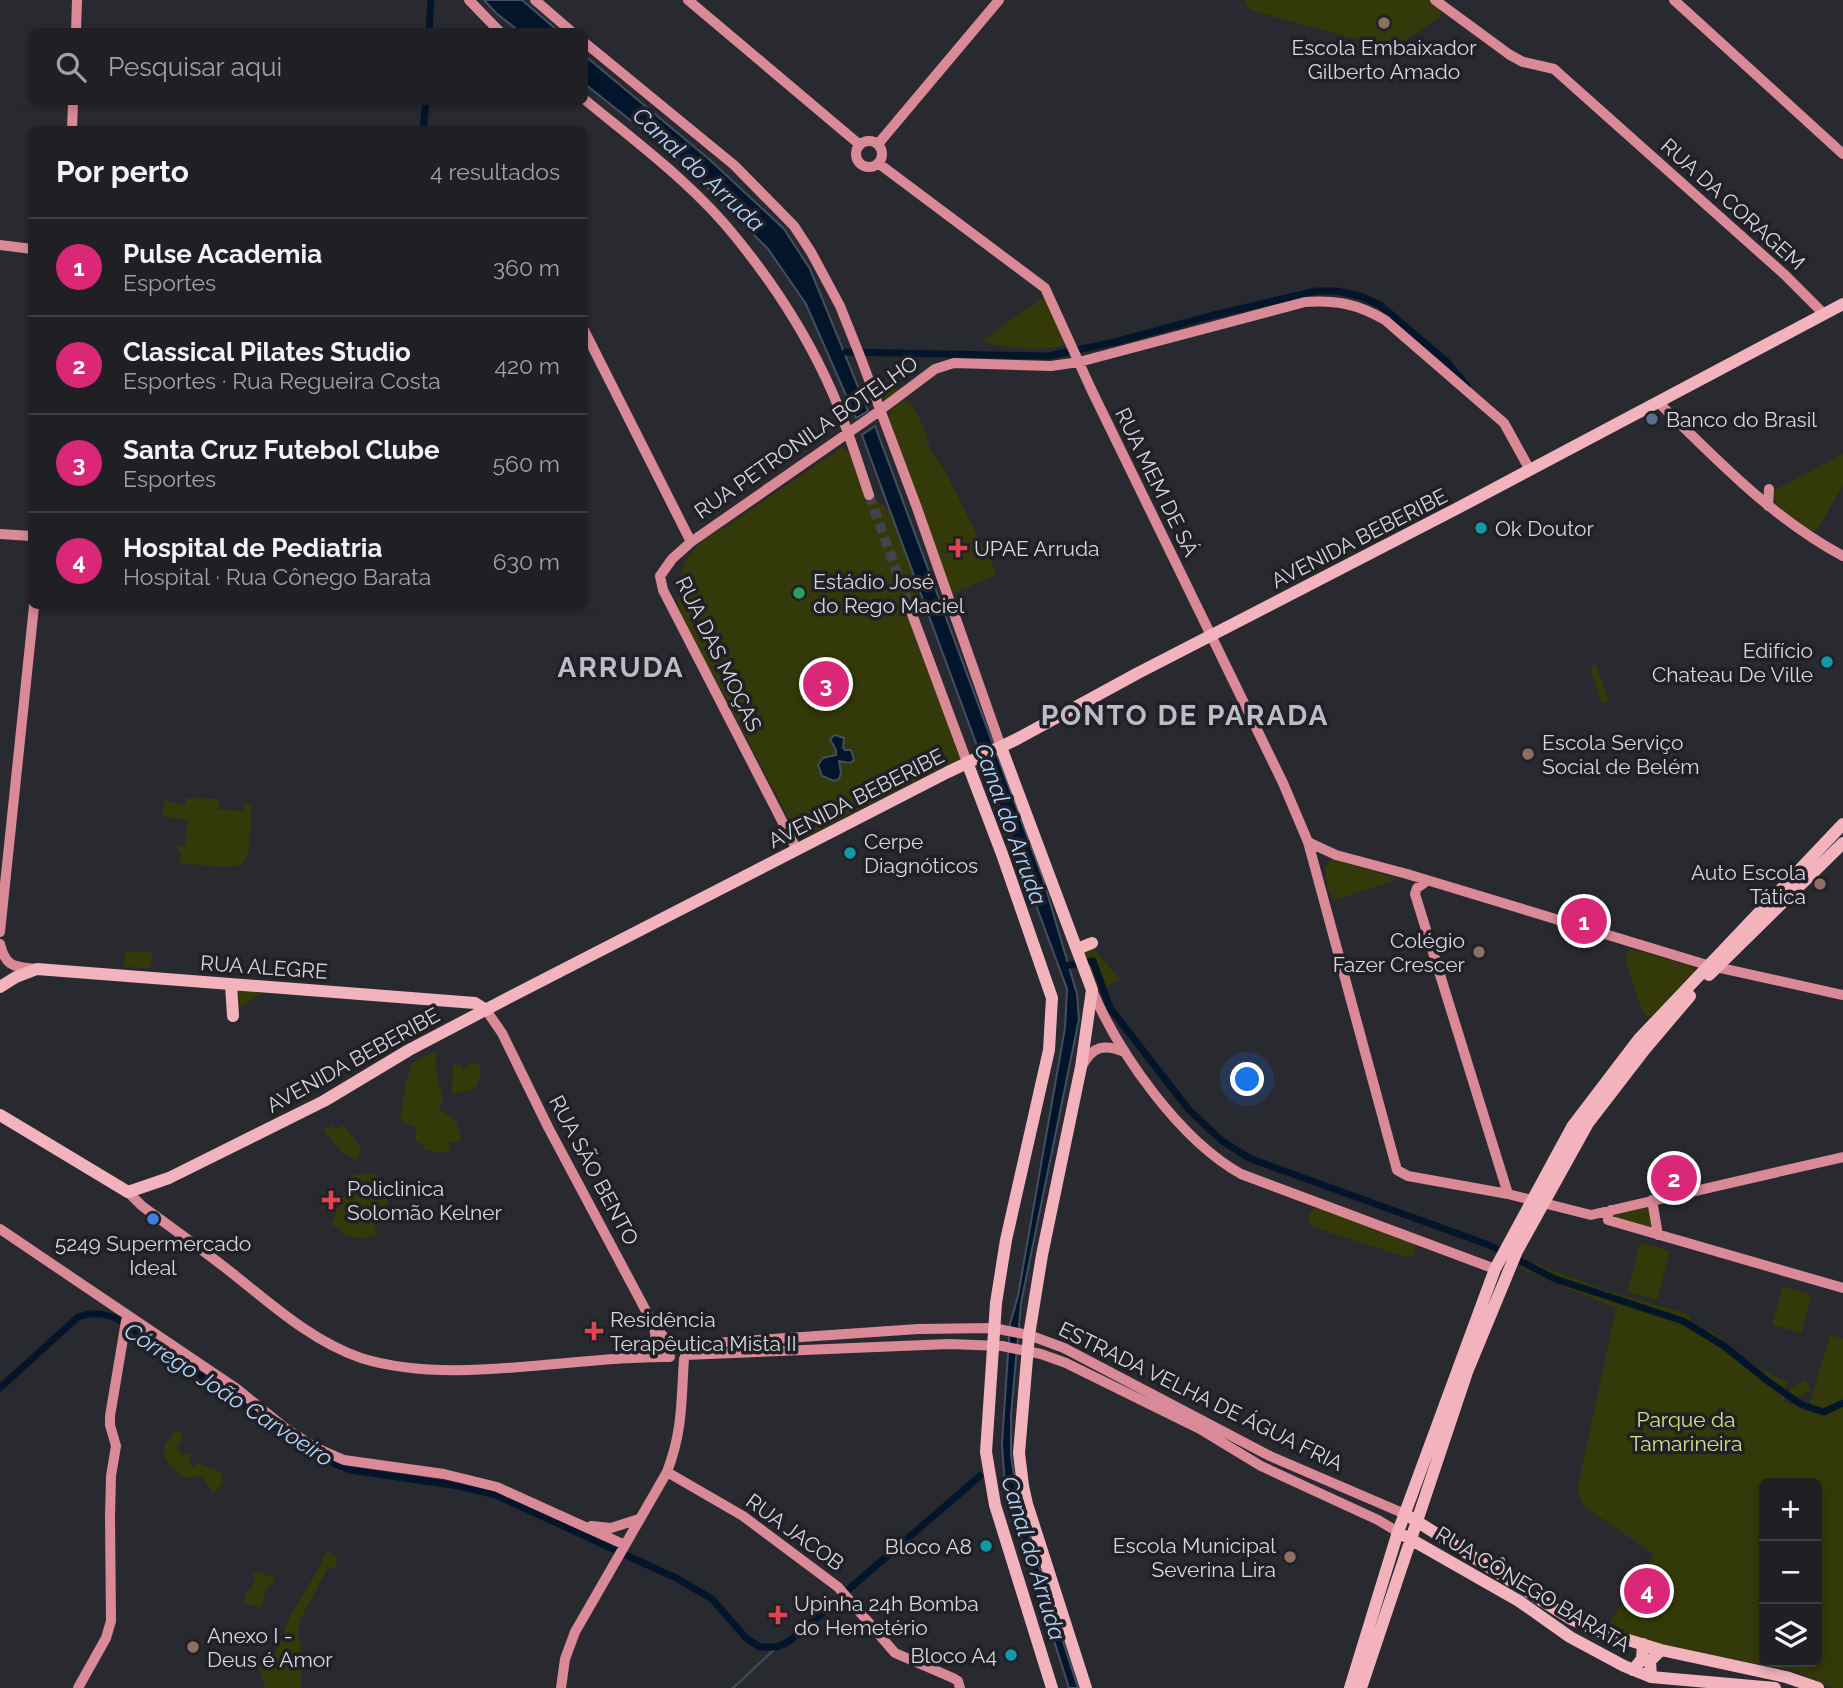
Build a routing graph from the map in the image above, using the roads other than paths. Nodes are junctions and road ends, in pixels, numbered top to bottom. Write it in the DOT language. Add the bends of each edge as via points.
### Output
graph roads {
  1 [pos="77,0"];
  2 [pos="469,0"];
  3 [pos="535,0"];
  4 [pos="688,0"];
  5 [pos="999,0"];
  6 [pos="1435,0"];
  7 [pos="1674,0"];
  8 [pos="76,28"];
  9 [pos="496,28"];
  10 [pos="567,28"];
  11 [pos="588,45"];
  12 [pos="588,102"];
  13 [pos="73,105"];
  14 [pos="72,126"];
  15 [pos="878,144"];
  16 [pos="860,145"];
  17 [pos="1843,154"];
  18 [pos="878,163"];
  19 [pos="0,245"];
  20 [pos="28,248"];
  21 [pos="1843,304"];
  22 [pos="1824,314"];
  23 [pos="588,338"];
  24 [pos="1075,352"];
  25 [pos="1659,403"];
  26 [pos="880,410"];
  27 [pos="851,430"];
  28 [pos="1530,470"];
  29 [pos="1769,489"];
  30 [pos="869,495"];
  31 [pos="1768,506"];
  32 [pos="0,534"];
  33 [pos="28,536"];
  34 [pos="691,542"];
  35 [pos="1843,556"];
  36 [pos="909,606"];
  37 [pos="34,609"];
  38 [pos="1211,636"];
  39 [pos="998,748"];
  40 [pos="972,760"];
  41 [pos="1843,824"];
  42 [pos="1308,842"];
  43 [pos="1843,843"];
  44 [pos="797,850"];
  45 [pos="1336,855"];
  46 [pos="1395,870"];
  47 [pos="1316,875"];
  48 [pos="1427,881"];
  49 [pos="1398,884"];
  50 [pos="0,932"];
  51 [pos="0,943"];
  52 [pos="1092,943"];
  53 [pos="1078,950"];
  54 [pos="1712,966"];
  55 [pos="37,969"];
  56 [pos="231,984"];
  57 [pos="1090,984"];
  58 [pos="0,987"];
  59 [pos="1843,995"];
  60 [pos="486,1010"];
  61 [pos="233,1016"];
  62 [pos="1125,1052"];
  63 [pos="1082,1067"];
  64 [pos="0,1115"];
  65 [pos="1843,1157"];
  66 [pos="128,1192"];
  67 [pos="1508,1194"];
  68 [pos="1653,1200"];
  69 [pos="1536,1202"];
  70 [pos="1611,1210"];
  71 [pos="0,1229"];
  72 [pos="1658,1235"];
  73 [pos="1501,1267"];
  74 [pos="1843,1288"];
  75 [pos="127,1317"];
  76 [pos="653,1324"];
  77 [pos="999,1329"];
  78 [pos="1024,1334"];
  79 [pos="997,1346"];
  80 [pos="1023,1350"];
  81 [pos="678,1354"];
  82 [pos="650,1357"];
  83 [pos="667,1472"];
  84 [pos="1411,1517"];
  85 [pos="639,1519"];
  86 [pos="581,1525"];
  87 [pos="1398,1532"];
  88 [pos="1410,1539"];
  89 [pos="622,1551"];
  90 [pos="1643,1644"];
  91 [pos="1661,1650"];
  92 [pos="1633,1670"];
  93 [pos="1651,1677"];
  94 [pos="959,1685"];
  95 [pos="78,1688"];
  96 [pos="561,1688"];
  97 [pos="1052,1688"];
  98 [pos="1086,1688"];
  99 [pos="1350,1688"];
  100 [pos="1361,1688"];
  101 [pos="1775,1688"];
  102 [pos="1818,1688"];
  1 -- 8 [label="street"];
  2 -- 9 [label="street"];
  3 -- 10 [label="street"];
  4 -- 16 [label="street"];
  5 -- 15 [label="street"];
  6 -- 22 [label="street, RUA DA CORAGEM" via="1510,55 1554,69"];
  7 -- 17 [label="street"];
  11 -- 26 [label="street" via="734,165 794,226 840,306"];
  12 -- 27 [label="street" via="698,196 737,238 812,349"];
  13 -- 14 [label="street"];
  15 -- 16 [label="street" via="866,141"];
  15 -- 18 [label="street" via="882,155"];
  16 -- 18 [label="street" via="859,162 870,167"];
  18 -- 24 [label="street, RUA MEM DE SÁ" via="1045,288"];
  19 -- 20 [label="street"];
  21 -- 22 [label="main road, AVENIDA BEBERIBE"];
  22 -- 25 [label="main road, AVENIDA BEBERIBE"];
  23 -- 34 [label="street, RUA DAS MOÇAS"];
  24 -- 26 [label="street, RUA PETRONILA BOTELHO" via="1051,366 943,365"];
  24 -- 28 [label="street" via="1306,302 1365,308 1385,320 1504,423"];
  24 -- 38 [label="street, RUA MEM DE SÁ"];
  25 -- 28 [label="main road, AVENIDA BEBERIBE"];
  25 -- 31 [label="street"];
  26 -- 27 [label="street, RUA PETRONILA BOTELHO"];
  26 -- 39 [label="street"];
  27 -- 30 [label="street"];
  27 -- 34 [label="street, RUA PETRONILA BOTELHO"];
  28 -- 38 [label="main road, AVENIDA BEBERIBE"];
  29 -- 31 [label="street"];
  31 -- 35 [label="street"];
  32 -- 33 [label="street"];
  34 -- 44 [label="street, RUA DAS MOÇAS" via="672,559 660,582"];
  36 -- 40 [label="street"];
  37 -- 50 [label="street"];
  38 -- 39 [label="main road, AVENIDA BEBERIBE"];
  38 -- 42 [label="street, RUA MEM DE SÁ"];
  39 -- 40 [label="main road, AVENIDA BEBERIBE"];
  39 -- 53 [label="main road"];
  40 -- 44 [label="main road, AVENIDA BEBERIBE"];
  40 -- 77 [label="main road" via="1052,998 1049,1050 1006,1240"];
  41 -- 54 [label="main road"];
  42 -- 45 [label="street"];
  42 -- 47 [label="street, RUA MEM DE SÁ"];
  43 -- 54 [label="main road"];
  44 -- 60 [label="main road, AVENIDA BEBERIBE"];
  45 -- 46 [label="street"];
  45 -- 47 [label="street" via="1324,859"];
  46 -- 48 [label="street"];
  46 -- 49 [label="street"];
  47 -- 67 [label="street, RUA MEM DE SÁ" via="1397,1170 1408,1176"];
  48 -- 54 [label="street"];
  48 -- 67 [label="street" via="1415,894"];
  51 -- 55 [label="street, RUA ALEGRE" via="10,964"];
  52 -- 53 [label="main road"];
  53 -- 57 [label="main road"];
  54 -- 59 [label="street"];
  54 -- 69 [label="main road" via="1588,1123"];
  55 -- 56 [label="main road, RUA ALEGRE"];
  55 -- 58 [label="main road, RUA ALEGRE"];
  56 -- 60 [label="main road, RUA ALEGRE" via="475,1003"];
  56 -- 61 [label="main road"];
  57 -- 62 [label="street" via="1103,1017"];
  57 -- 63 [label="main road"];
  60 -- 66 [label="main road, AVENIDA BEBERIBE" via="324,1101 169,1178"];
  60 -- 76 [label="street, RUA SÃO BENTO"];
  62 -- 63 [label="street" via="1100,1046"];
  62 -- 73 [label="street" via="1185,1130 1234,1170"];
  63 -- 78 [label="main road"];
  64 -- 66 [label="main road"];
  65 -- 68 [label="street"];
  66 -- 82 [label="street, ESTRADA VELHA DE ÁGUA FRIA" via="303,1326 332,1346 361,1358 453,1369"];
  67 -- 69 [label="street"];
  68 -- 70 [label="street"];
  68 -- 72 [label="street"];
  69 -- 70 [label="street" via="1591,1215"];
  69 -- 73 [label="main road"];
  70 -- 72 [label="street" via="1608,1220"];
  71 -- 75 [label="street"];
  72 -- 74 [label="street"];
  73 -- 84 [label="main road"];
  75 -- 86 [label="street" via="237,1389 314,1447 344,1460 444,1474 497,1487"];
  75 -- 95 [label="street" via="110,1416 116,1446 111,1476 111,1621"];
  76 -- 81 [label="street, RUA SÃO BENTO"];
  76 -- 82 [label="street" via="657,1348"];
  77 -- 78 [label="street, ESTRADA VELHA DE ÁGUA FRIA"];
  77 -- 79 [label="main road"];
  77 -- 81 [label="street, ESTRADA VELHA DE ÁGUA FRIA" via="918,1329"];
  78 -- 80 [label="main road"];
  78 -- 84 [label="street, ESTRADA VELHA DE ÁGUA FRIA" via="1063,1348 1270,1455"];
  79 -- 80 [label="street, ESTRADA VELHA DE ÁGUA FRIA"];
  79 -- 81 [label="street, ESTRADA VELHA DE ÁGUA FRIA"];
  79 -- 97 [label="main road" via="986,1452 990,1485"];
  80 -- 87 [label="street, ESTRADA VELHA DE ÁGUA FRIA" via="1066,1363 1112,1385 1261,1466"];
  80 -- 98 [label="main road" via="1019,1453 1023,1486"];
  81 -- 82 [label="street, ESTRADA VELHA DE ÁGUA FRIA"];
  81 -- 83 [label="street" via="677,1444"];
  83 -- 85 [label="street"];
  83 -- 94 [label="street, RUA JACOB" via="743,1516 838,1587 895,1653"];
  84 -- 87 [label="main road"];
  84 -- 88 [label="main road"];
  84 -- 90 [label="main road, RUA CÔNEGO BARATA" via="1571,1619"];
  85 -- 86 [label="street" via="611,1528"];
  85 -- 89 [label="street"];
  86 -- 89 [label="street"];
  87 -- 88 [label="main road, RUA CÔNEGO BARATA"];
  87 -- 99 [label="main road"];
  88 -- 92 [label="main road, RUA CÔNEGO BARATA"];
  88 -- 100 [label="main road"];
  89 -- 96 [label="street" via="569,1644"];
  90 -- 91 [label="main road, RUA CÔNEGO BARATA"];
  90 -- 92 [label="main road" via="1642,1659"];
  91 -- 93 [label="main road" via="1650,1661"];
  91 -- 102 [label="main road, RUA CÔNEGO BARATA"];
  92 -- 93 [label="main road, RUA CÔNEGO BARATA"];
  93 -- 101 [label="main road, RUA CÔNEGO BARATA"];
}
